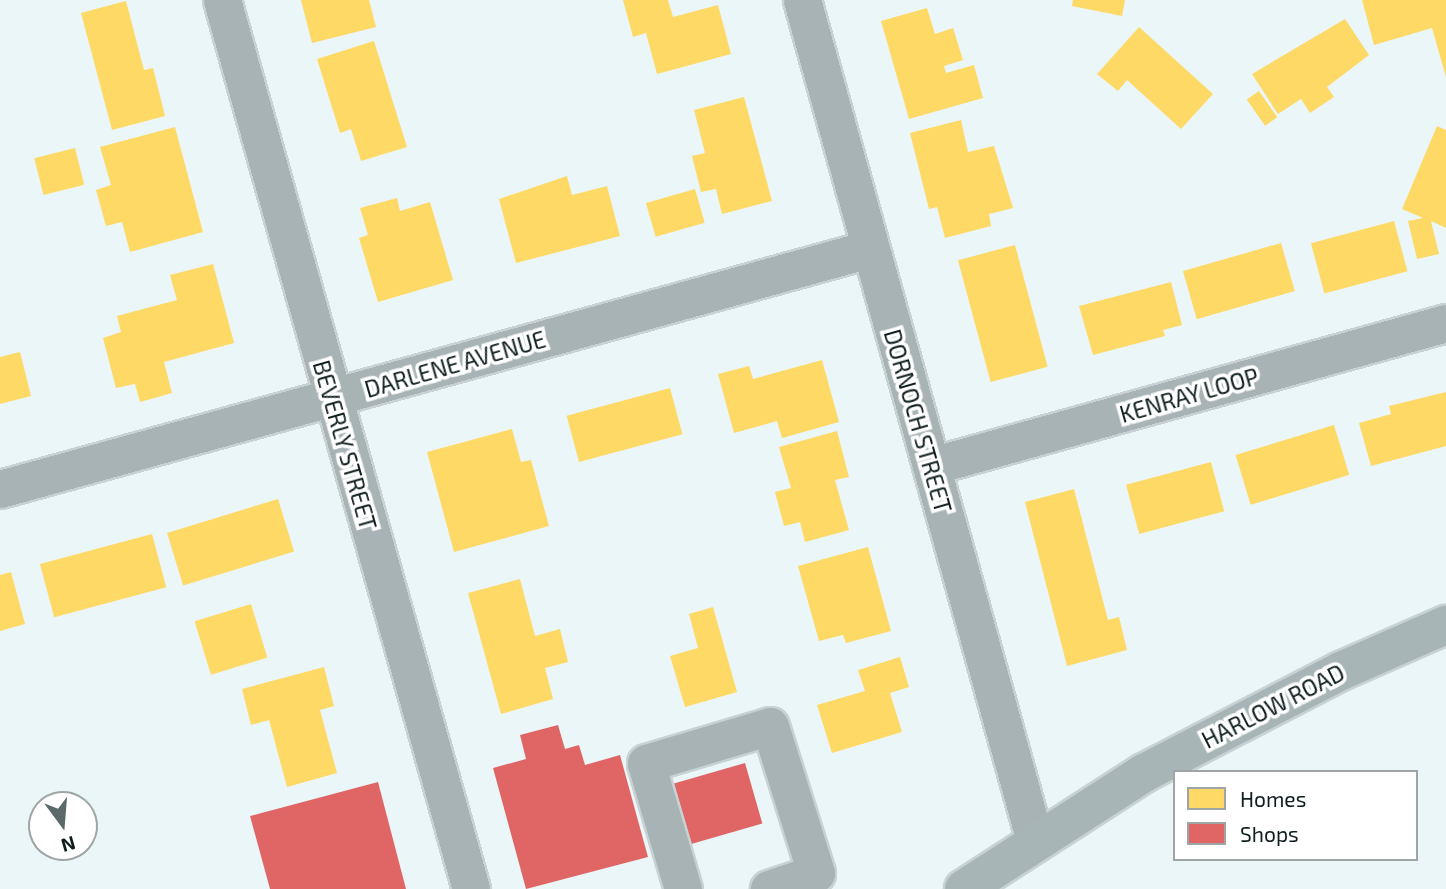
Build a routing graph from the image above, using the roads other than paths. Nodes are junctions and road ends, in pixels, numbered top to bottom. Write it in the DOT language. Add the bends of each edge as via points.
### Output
graph roads {
  1 [pos="222,0"];
  2 [pos="802,0"];
  3 [pos="869,249"];
  4 [pos="1446,323"];
  5 [pos="331,398"];
  6 [pos="931,466"];
  7 [pos="0,489"];
  8 [pos="1446,625"];
  9 [pos="1035,841"];
  10 [pos="471,889"];
  11 [pos="683,889"];
  12 [pos="769,889"];
  13 [pos="964,889"];
  1 -- 5 [label="street, BEVERLY STREET"];
  2 -- 3 [label="street, DORNOCH STREET"];
  3 -- 5 [label="street, DARLENE AVENUE"];
  3 -- 6 [label="street, DORNOCH STREET"];
  4 -- 6 [label="street, KENRAY LOOP"];
  5 -- 7 [label="street, DARLENE AVENUE"];
  5 -- 10 [label="street, BEVERLY STREET"];
  6 -- 9 [label="street, DORNOCH STREET"];
  8 -- 9 [label="main road, HARLOW ROAD" via="1246,718 1144,773"];
  9 -- 13 [label="main road, HARLOW ROAD"];
  11 -- 12 [label="street" via="646,763 770,726 816,873"];
}
